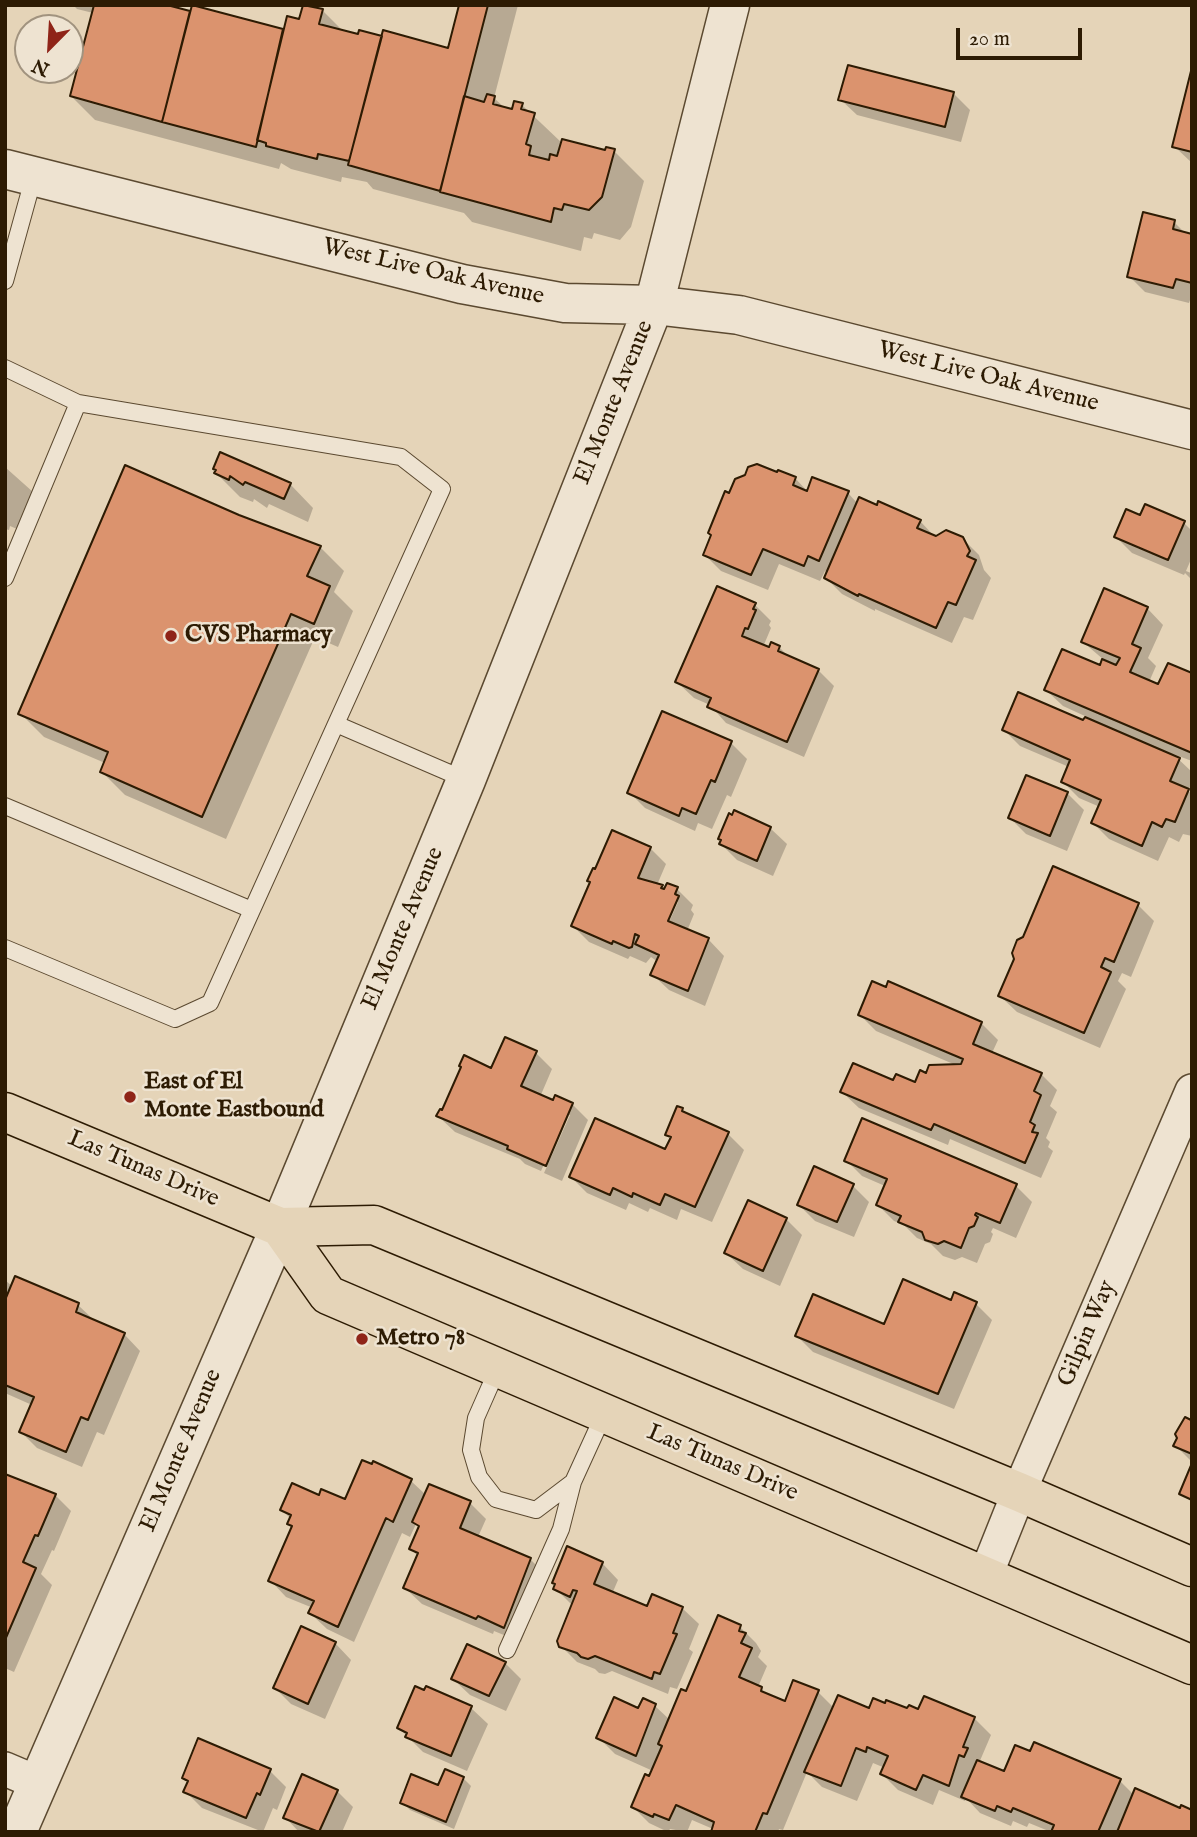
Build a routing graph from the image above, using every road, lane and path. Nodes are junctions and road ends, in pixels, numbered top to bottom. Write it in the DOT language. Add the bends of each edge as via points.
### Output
graph roads {
  1 [pos="730,5"];
  2 [pos="19,172"];
  3 [pos="5,281"];
  4 [pos="654,305"];
  5 [pos="5,368"];
  6 [pos="78,403"];
  7 [pos="1192,430"];
  8 [pos="5,578"];
  9 [pos="336,724"];
  10 [pos="466,780"];
  11 [pos="5,806"];
  12 [pos="252,910"];
  13 [pos="5,948"];
  14 [pos="1192,1091"];
  15 [pos="5,1112"];
  16 [pos="280,1227"];
  17 [pos="498,1368"];
  18 [pos="604,1414"];
  19 [pos="573,1482"];
  20 [pos="1019,1492"];
  21 [pos="1192,1567"];
  22 [pos="985,1577"];
  23 [pos="507,1650"];
  24 [pos="1192,1665"];
  25 [pos="21,1776"];
  26 [pos="17,1832"];
  1 -- 4 [label="street, El Monte Avenue"];
  2 -- 3 [label="lane"];
  2 -- 4 [label="street, West Live Oak Avenue" via="461,284 565,303"];
  4 -- 7 [label="street, West Live Oak Avenue" via="739,315"];
  4 -- 10 [label="street, El Monte Avenue"];
  5 -- 6 [label="lane"];
  6 -- 8 [label="lane"];
  6 -- 9 [label="lane" via="401,457 442,489"];
  9 -- 10 [label="lane"];
  9 -- 12 [label="lane"];
  10 -- 16 [label="street, El Monte Avenue"];
  11 -- 12 [label="lane"];
  12 -- 13 [label="lane" via="210,1003 175,1019"];
  14 -- 20 [label="street, Gilpin Way"];
  15 -- 16 [label="main road, Las Tunas Drive"];
  16 -- 17 [label="main road, Las Tunas Drive" via="328,1295"];
  16 -- 20 [label="main road, Las Tunas Drive" via="374,1225"];
  16 -- 25 [label="street, El Monte Avenue"];
  17 -- 18 [label="main road, Las Tunas Drive"];
  17 -- 19 [label="lane" via="476,1418 471,1450 479,1477 496,1499 536,1510"];
  18 -- 19 [label="lane"];
  18 -- 22 [label="main road, Las Tunas Drive"];
  19 -- 23 [label="lane" via="561,1529"];
  20 -- 21 [label="main road, Las Tunas Drive"];
  20 -- 22 [label="street, Gilpin Way"];
  22 -- 24 [label="main road, Las Tunas Drive"];
  25 -- 26 [label="street, El Monte Avenue"];
}
